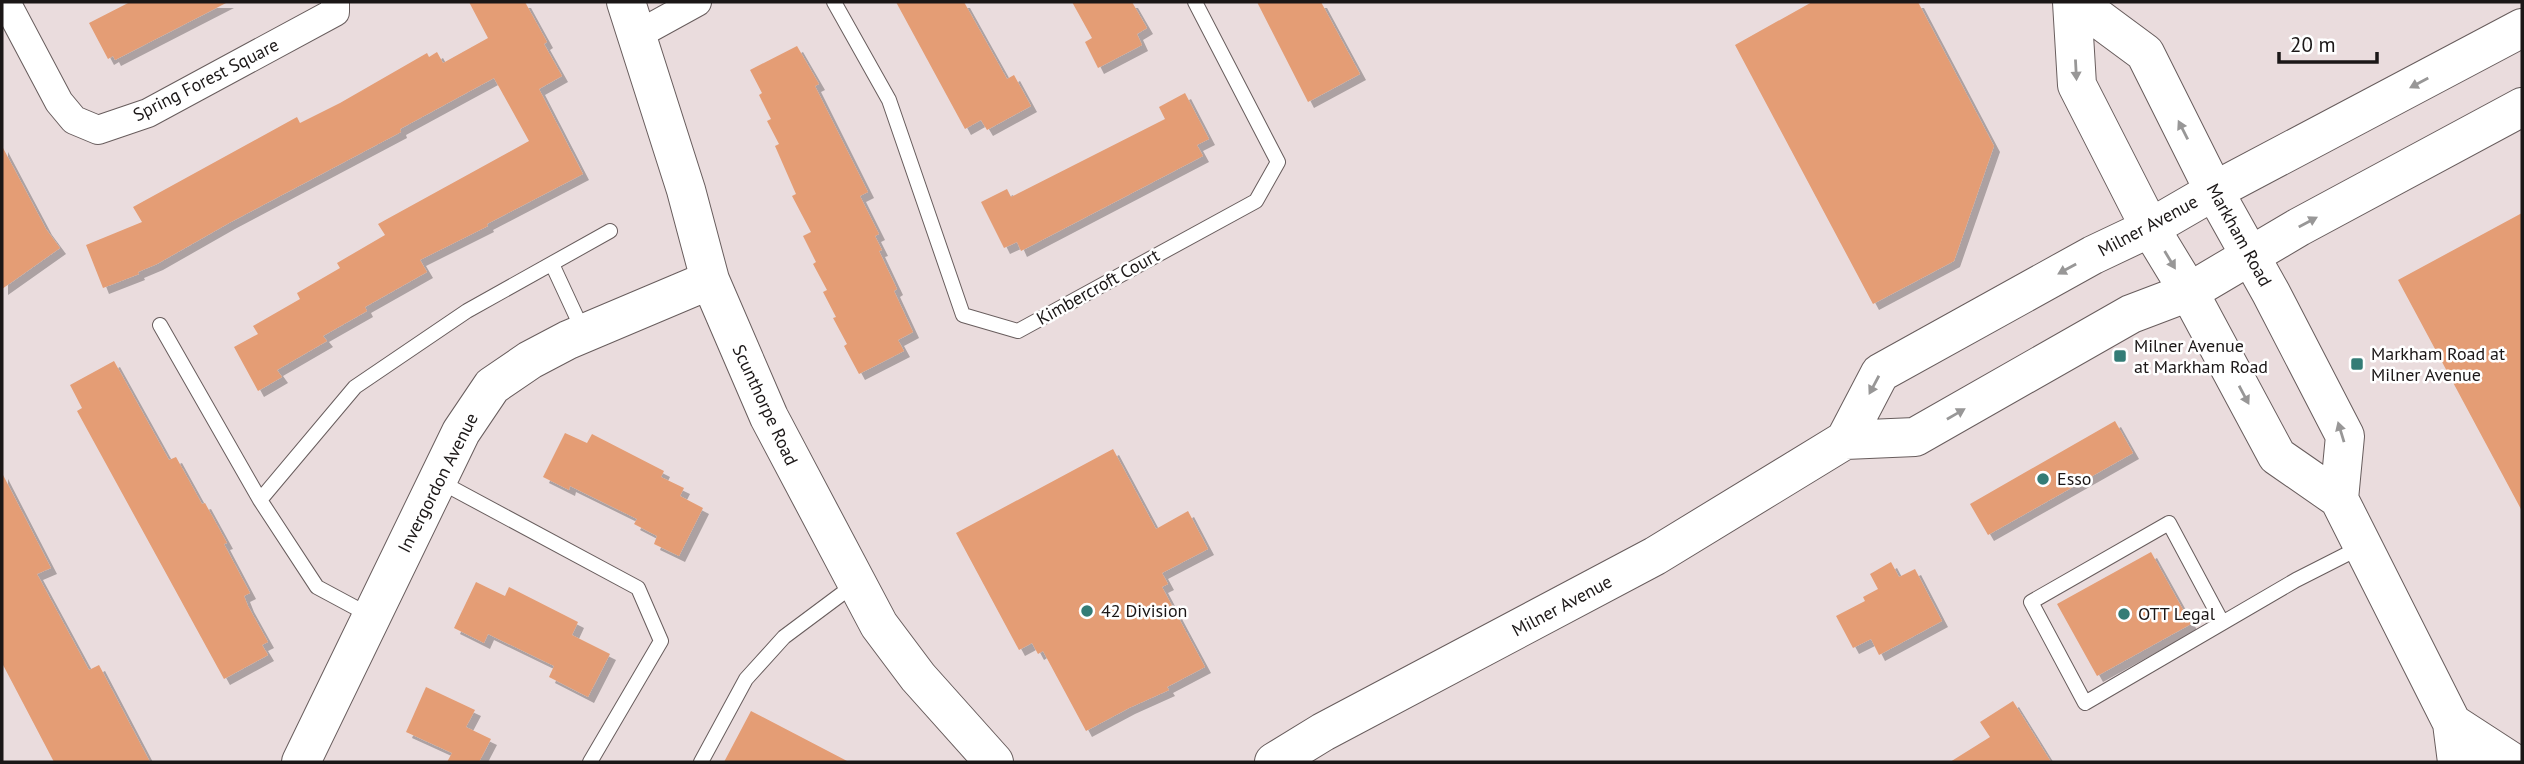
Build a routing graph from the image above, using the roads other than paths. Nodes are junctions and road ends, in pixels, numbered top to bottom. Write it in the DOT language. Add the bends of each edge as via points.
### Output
graph roads {
  1 [pos="6,2"];
  2 [pos="335,2"];
  3 [pos="697,2"];
  4 [pos="834,2"];
  5 [pos="1195,2"];
  6 [pos="2074,2"];
  7 [pos="631,18"];
  8 [pos="2522,28"];
  9 [pos="2522,107"];
  10 [pos="2214,191"];
  11 [pos="2150,228"];
  12 [pos="610,231"];
  13 [pos="2249,256"];
  14 [pos="552,264"];
  15 [pos="710,280"];
  16 [pos="2189,292"];
  17 [pos="160,325"];
  18 [pos="584,334"];
  19 [pos="1845,440"];
  20 [pos="437,480"];
  21 [pos="2339,499"];
  22 [pos="260,500"];
  23 [pos="2362,546"];
  24 [pos="855,583"];
  25 [pos="372,617"];
  26 [pos="2222,622"];
  27 [pos="2452,723"];
  28 [pos="309,759"];
  29 [pos="590,762"];
  30 [pos="701,762"];
  31 [pos="994,762"];
  32 [pos="1274,762"];
  33 [pos="2457,762"];
  34 [pos="2512,762"];
  1 -- 2 [label="street, Spring Forest Square" via="59,102 74,120 98,130 148,113 334,12"];
  3 -- 7 [label="street"];
  4 -- 5 [label="lane, Kimbercroft Court" via="888,100 963,315 1018,331 1256,201 1279,162"];
  10 -- 6 [label="main road, Markham Road, one-way" via="2145,53"];
  6 -- 11 [label="main road, Markham Road, one-way" via="2077,85"];
  7 -- 15 [label="main road, Scunthorpe Road"];
  8 -- 10 [label="main road, Milner Avenue, one-way"];
  13 -- 9 [label="main road, Milner Avenue, one-way"];
  10 -- 11 [label="main road, Milner Avenue"];
  10 -- 13 [label="main road, Markham Road"];
  11 -- 16 [label="main road, Markham Road, one-way"];
  11 -- 19 [label="main road, Milner Avenue, one-way" via="1880,373"];
  12 -- 14 [label="lane"];
  13 -- 16 [label="main road, Milner Avenue"];
  21 -- 13 [label="main road, Markham Road, one-way" via="2345,436"];
  14 -- 18 [label="lane"];
  14 -- 22 [label="lane" via="467,311 355,387"];
  15 -- 18 [label="main road, Invergordon Avenue"];
  15 -- 24 [label="main road, Scunthorpe Road" via="769,417"];
  19 -- 16 [label="main road, Milner Avenue, one-way" via="1915,437 2131,314"];
  16 -- 21 [label="main road, Markham Road, one-way" via="2277,456"];
  17 -- 22 [label="lane"];
  18 -- 20 [label="main road, Invergordon Avenue" via="530,360 492,387 461,432"];
  19 -- 32 [label="main road, Milner Avenue" via="1654,556"];
  20 -- 25 [label="main road, Invergordon Avenue"];
  20 -- 29 [label="lane" via="638,588 660,641"];
  21 -- 23 [label="main road, Markham Road"];
  22 -- 25 [label="lane" via="317,587"];
  23 -- 26 [label="lane"];
  23 -- 27 [label="main road, Markham Road"];
  24 -- 30 [label="lane" via="784,637 746,679"];
  24 -- 31 [label="main road, Scunthorpe Road" via="878,625 918,677"];
  25 -- 28 [label="main road, Invergordon Avenue"];
  26 -- 26 [label="lane" via="2085,703 2031,602 2169,523"];
  27 -- 33 [label="main road, Markham Road"];
  27 -- 34 [label="main road"];
}
